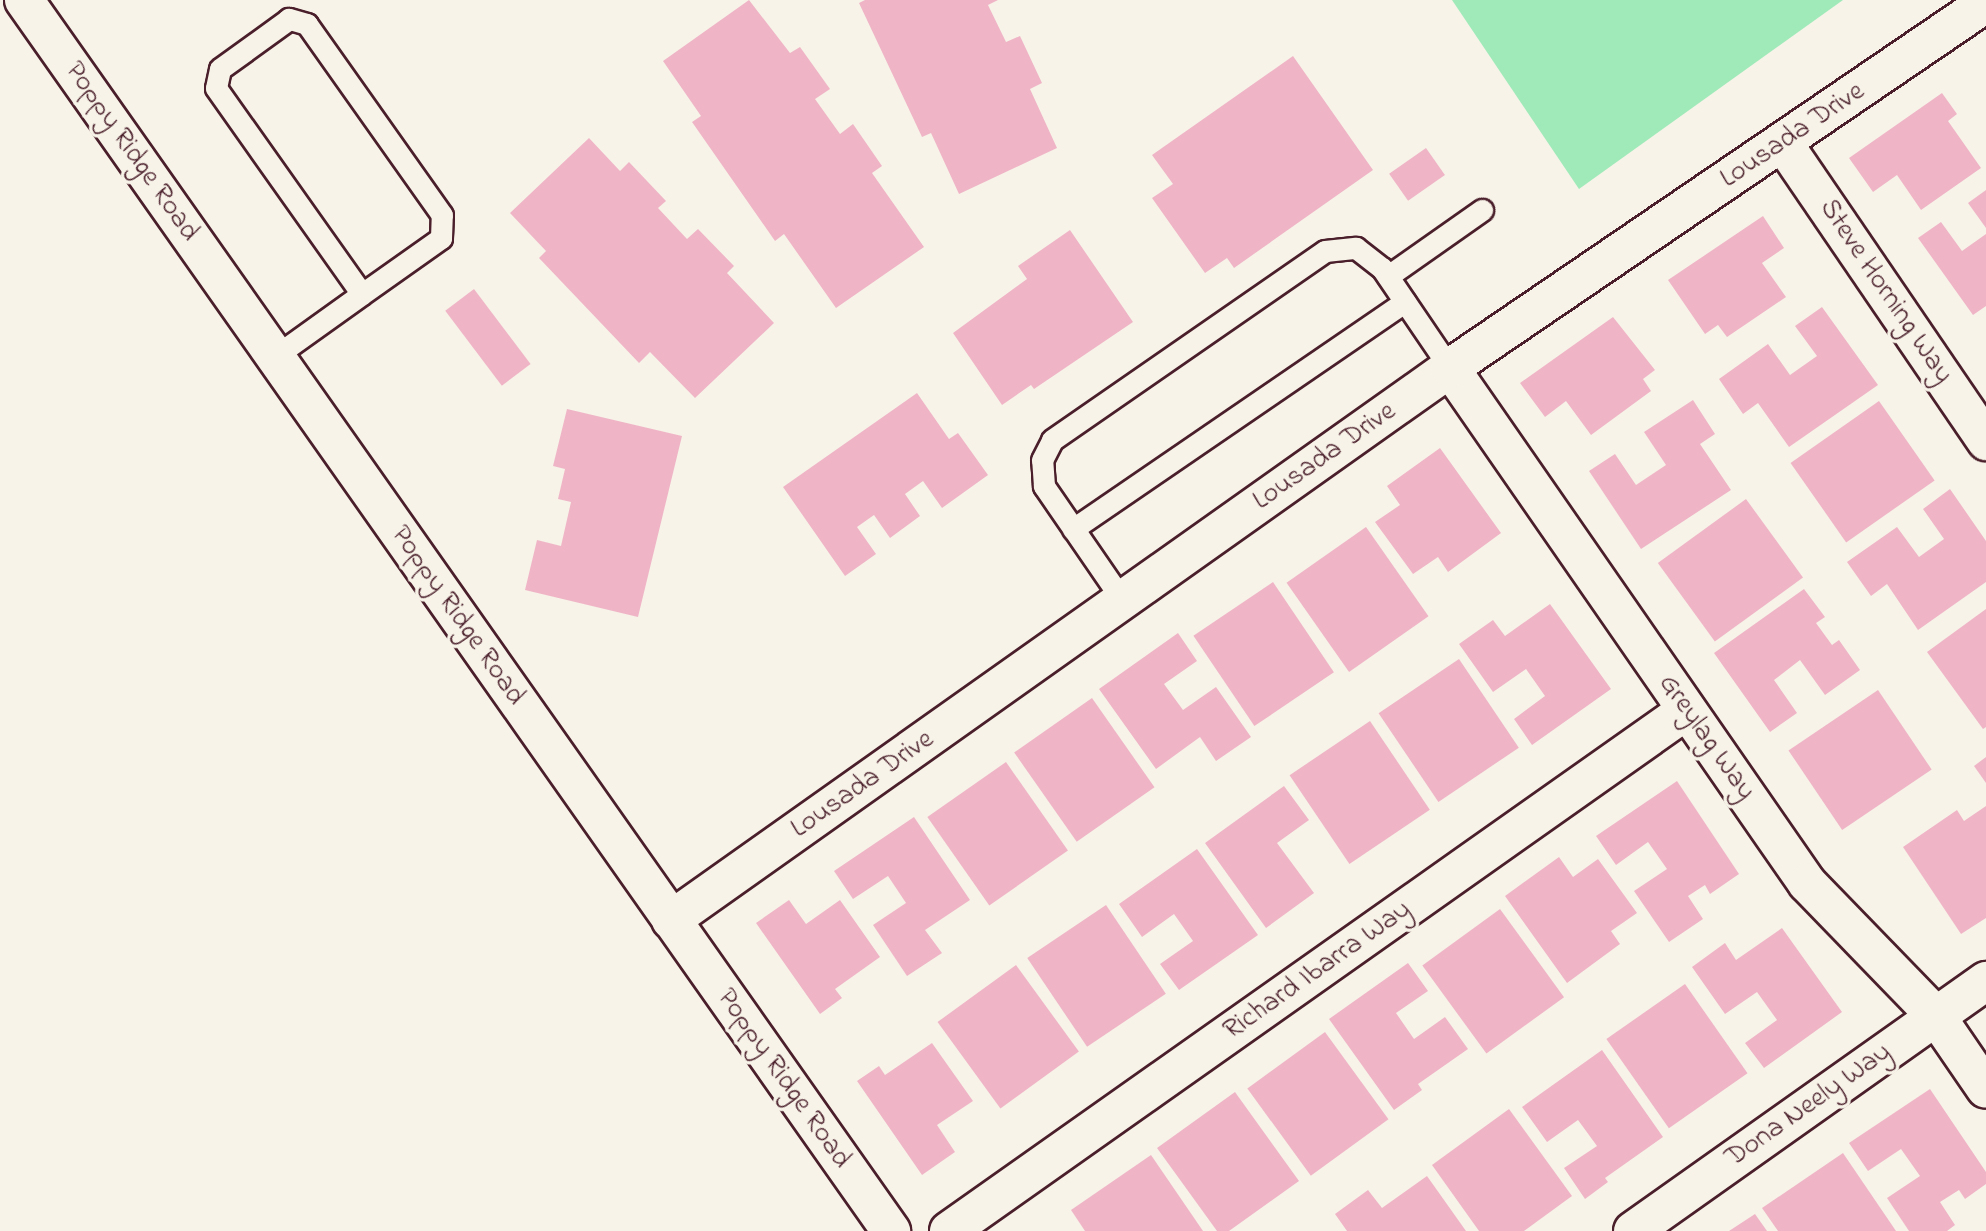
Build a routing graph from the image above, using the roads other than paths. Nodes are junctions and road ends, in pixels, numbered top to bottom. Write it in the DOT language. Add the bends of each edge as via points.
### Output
graph roads {
  1 [pos="24,0"];
  2 [pos="1986,3"];
  3 [pos="1783,143"];
  4 [pos="1482,210"];
  5 [pos="1388,276"];
  6 [pos="362,294"];
  7 [pos="1405,302"];
  8 [pos="274,357"];
  9 [pos="1450,368"];
  10 [pos="1986,441"];
  11 [pos="1073,529"];
  12 [pos="1123,601"];
  13 [pos="1687,710"];
  14 [pos="671,920"];
  15 [pos="1986,981"];
  16 [pos="1936,1016"];
  17 [pos="1986,1089"];
  18 [pos="891,1231"];
  19 [pos="949,1231"];
  20 [pos="1633,1231"];
  1 -- 8 [label="street, Poppy Ridge Road"];
  2 -- 3 [label="street, Lousada Drive"];
  3 -- 9 [label="street, Lousada Drive"];
  3 -- 10 [label="street, Steve Horning Way"];
  4 -- 5 [label="lane"];
  5 -- 7 [label="lane"];
  5 -- 11 [label="lane" via="1356,248 1325,251 1052,440 1042,460 1044,486"];
  6 -- 6 [label="lane" via="441,238 442,215 307,24 289,19 220,69 216,88"];
  6 -- 8 [label="lane"];
  7 -- 9 [label="lane"];
  7 -- 11 [label="lane"];
  8 -- 14 [label="street, Poppy Ridge Road"];
  9 -- 12 [label="street, Lousada Drive"];
  9 -- 13 [label="street, Greylag Way"];
  11 -- 12 [label="lane"];
  12 -- 14 [label="street, Lousada Drive"];
  13 -- 16 [label="street, Greylag Way" via="1807,883"];
  13 -- 19 [label="street, Richard Ibarra Way"];
  14 -- 18 [label="street, Poppy Ridge Road"];
  15 -- 16 [label="street, Dona Neely Way"];
  16 -- 17 [label="street, Greylag Way"];
  16 -- 20 [label="street, Dona Neely Way"];
}
